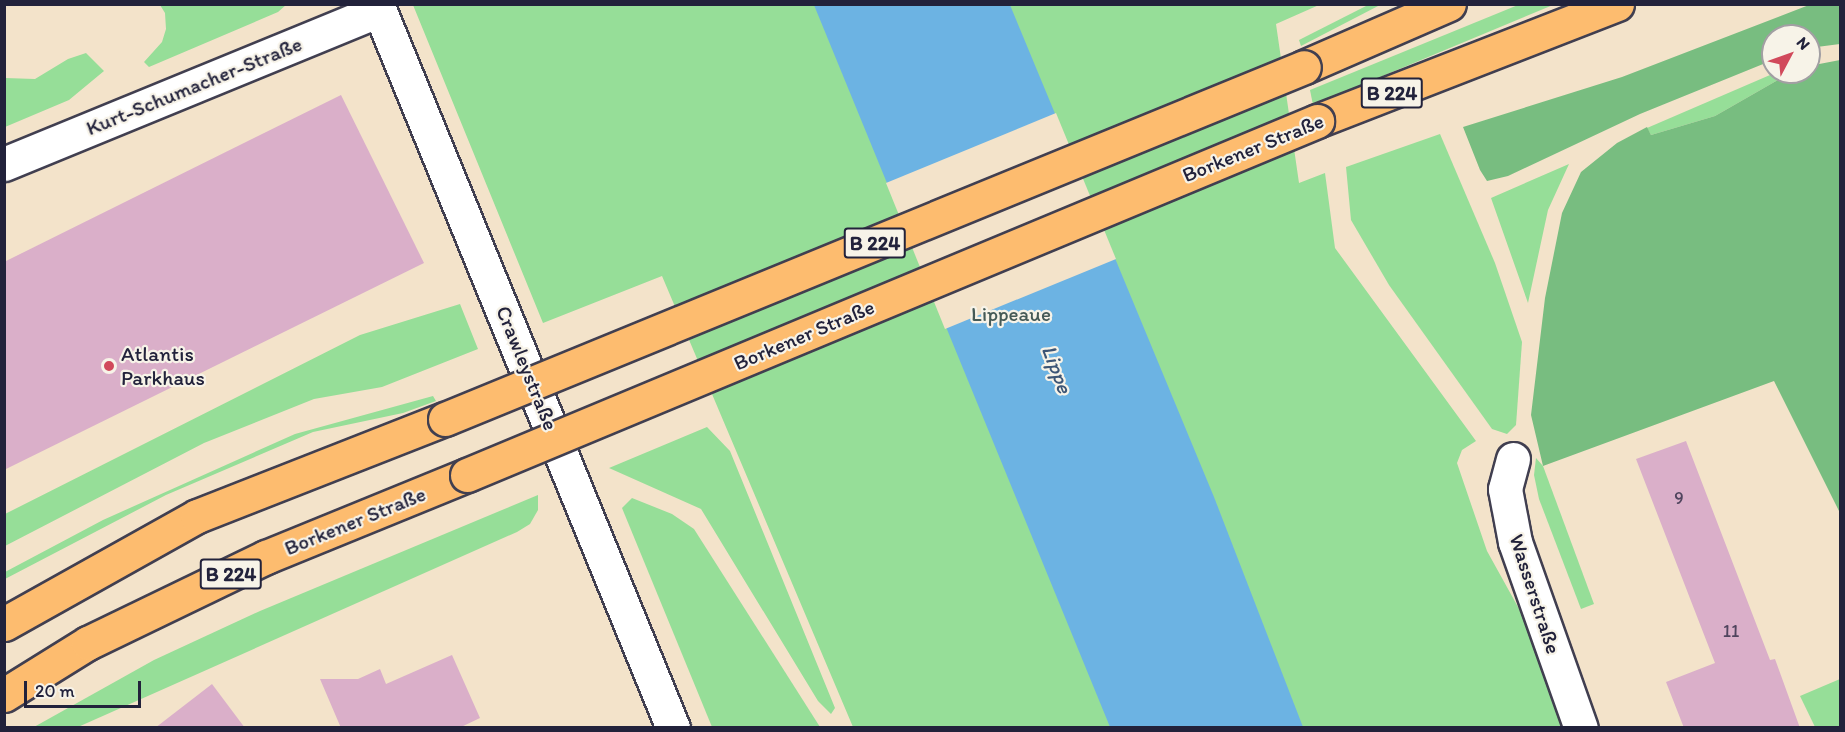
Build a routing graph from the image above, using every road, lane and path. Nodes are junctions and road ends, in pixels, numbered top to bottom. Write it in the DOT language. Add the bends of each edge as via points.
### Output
graph roads {
  1 [pos="1449,4"];
  2 [pos="1617,4"];
  3 [pos="378,7"];
  4 [pos="4,164"];
  5 [pos="1513,459"];
  6 [pos="4,624"];
  7 [pos="4,695"];
  8 [pos="673,728"];
  9 [pos="1581,728"];
  1 -- 6 [label="main road, B 224, bridge" via="1304,67 197,516"];
  2 -- 7 [label="main road, Borkener Straße / B 224, bridge" via="1317,121 266,557 87,643"];
  3 -- 4 [label="street, Kurt-Schumacher-Straße"];
  3 -- 8 [label="street, Crawleystraße"];
  5 -- 9 [label="street, Wasserstraße" via="1505,489 1515,542"];
}
